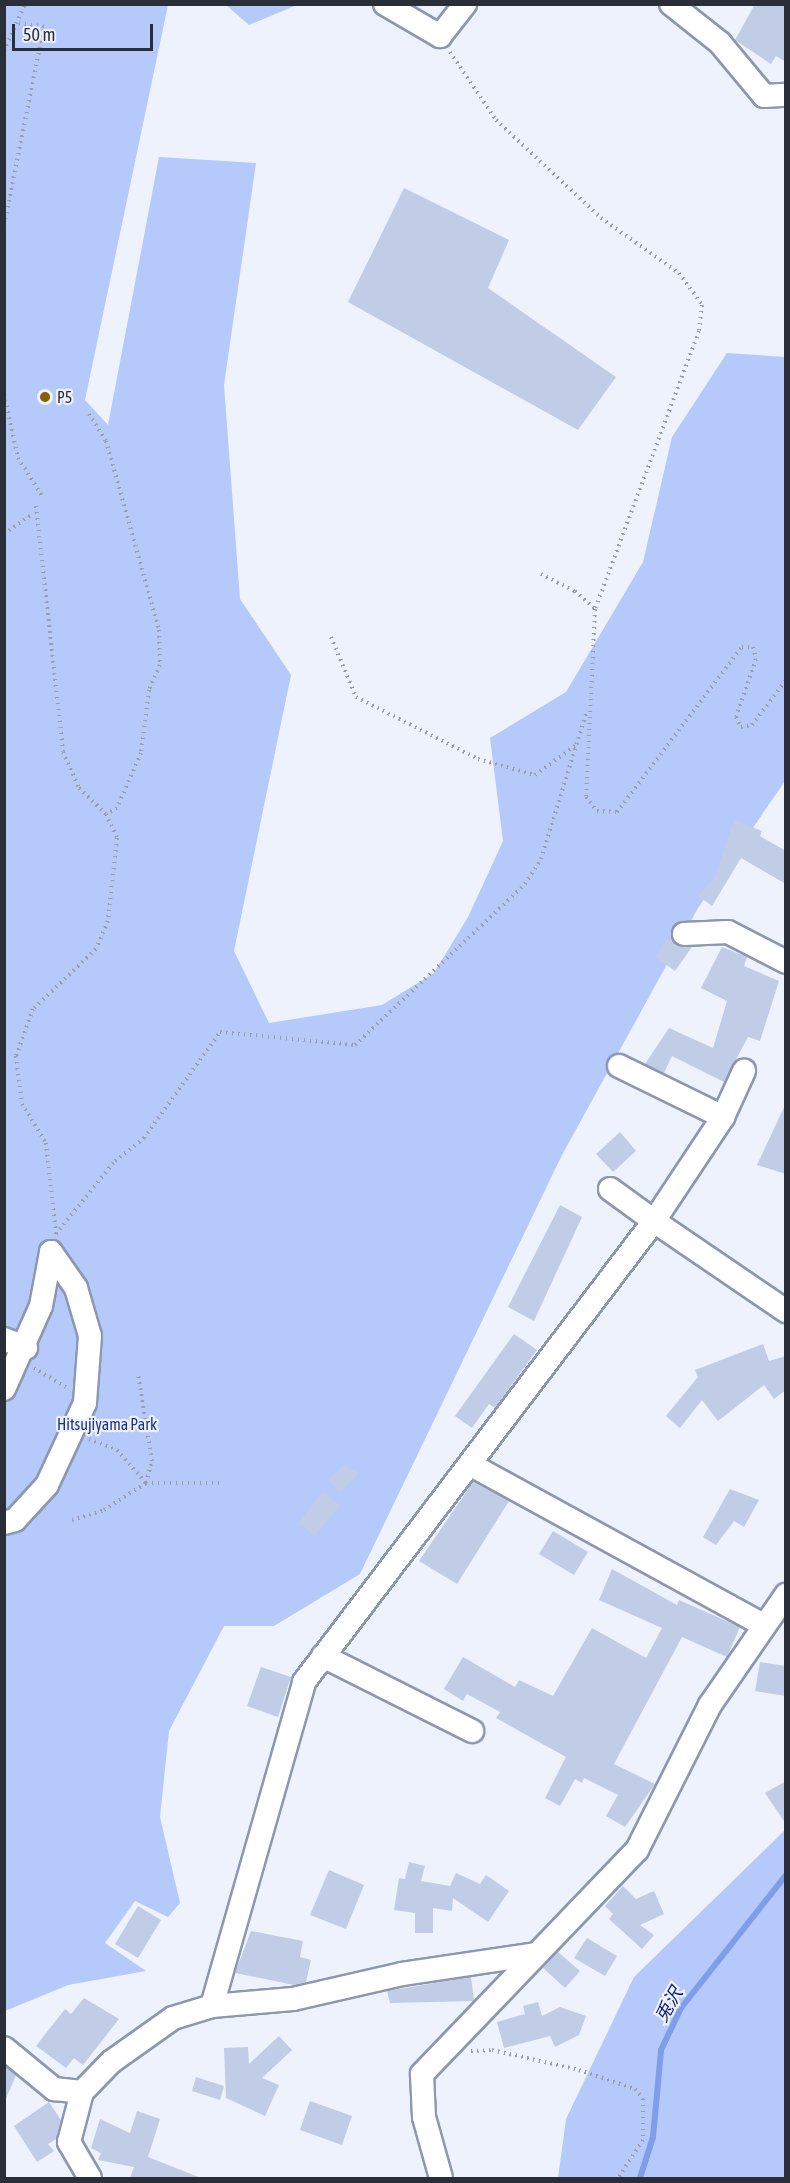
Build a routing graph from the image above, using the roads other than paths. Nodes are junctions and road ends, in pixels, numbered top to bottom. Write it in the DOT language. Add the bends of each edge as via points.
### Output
graph roads {
  1 [pos="385,4"];
  2 [pos="465,4"];
  3 [pos="671,4"];
  4 [pos="786,95"];
  5 [pos="684,934"];
  6 [pos="786,962"];
  7 [pos="619,1066"];
  8 [pos="744,1071"];
  9 [pos="723,1117"];
  10 [pos="610,1189"];
  11 [pos="654,1221"];
  12 [pos="786,1311"];
  13 [pos="4,1339"];
  14 [pos="22,1354"];
  15 [pos="4,1389"];
  16 [pos="471,1466"];
  17 [pos="4,1523"];
  18 [pos="786,1595"];
  19 [pos="762,1624"];
  20 [pos="323,1656"];
  21 [pos="472,1731"];
  22 [pos="536,1954"];
  23 [pos="212,2006"];
  24 [pos="4,2048"];
  25 [pos="82,2092"];
  26 [pos="90,2178"];
  27 [pos="441,2178"];
  1 -- 2 [label="street" via="440,36"];
  3 -- 4 [label="street" via="720,44 764,96"];
  5 -- 6 [label="street" via="728,932"];
  7 -- 9 [label="street"];
  8 -- 9 [label="street"];
  9 -- 11 [label="street"];
  10 -- 11 [label="street"];
  11 -- 12 [label="street"];
  11 -- 16 [label="street"];
  13 -- 14 [label="street"];
  14 -- 15 [label="street"];
  14 -- 17 [label="street" via="53,1243 76,1288 90,1336 85,1403 75,1433 47,1485 15,1520"];
  16 -- 19 [label="street"];
  16 -- 20 [label="street"];
  18 -- 19 [label="street"];
  19 -- 22 [label="street" via="710,1705 637,1850"];
  20 -- 21 [label="street"];
  20 -- 23 [label="street" via="304,1683 286,1738"];
  22 -- 23 [label="street" via="402,1974 293,1999"];
  22 -- 27 [label="street" via="422,2074 420,2093"];
  23 -- 25 [label="street" via="151,2030"];
  24 -- 25 [label="street" via="54,2089"];
  25 -- 26 [label="street" via="69,2142"];
}
